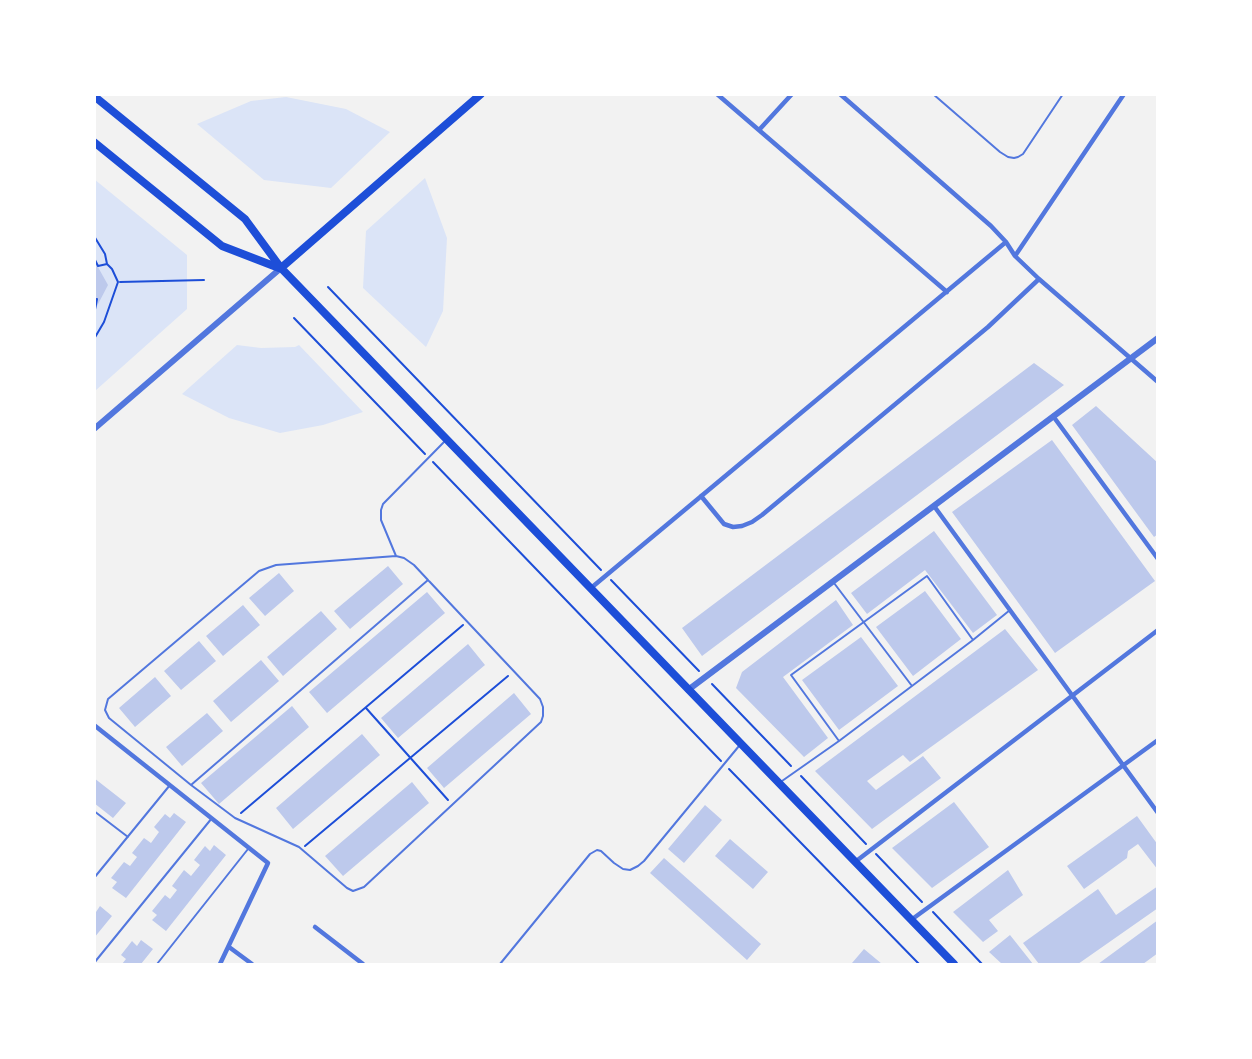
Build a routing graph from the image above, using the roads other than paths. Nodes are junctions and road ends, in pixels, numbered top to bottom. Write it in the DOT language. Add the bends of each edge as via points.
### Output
graph roads {
  1 [pos="481,94"];
  2 [pos="717,94"];
  3 [pos="792,94"];
  4 [pos="840,94"];
  5 [pos="933,94"];
  6 [pos="1124,94"];
  7 [pos="1063,95"];
  8 [pos="94,96"];
  9 [pos="759,130"];
  10 [pos="94,142"];
  11 [pos="1006,243"];
  12 [pos="1015,256"];
  13 [pos="281,268"];
  14 [pos="1039,279"];
  15 [pos="947,292"];
  16 [pos="1158,338"];
  17 [pos="1130,359"];
  18 [pos="1158,382"];
  19 [pos="1053,416"];
  20 [pos="94,429"];
  21 [pos="446,440"];
  22 [pos="701,496"];
  23 [pos="934,506"];
  24 [pos="396,556"];
  25 [pos="1158,559"];
  26 [pos="428,580"];
  27 [pos="833,581"];
  28 [pos="590,588"];
  29 [pos="1010,610"];
  30 [pos="864,622"];
  31 [pos="1158,630"];
  32 [pos="973,640"];
  33 [pos="912,686"];
  34 [pos="688,690"];
  35 [pos="1072,696"];
  36 [pos="94,725"];
  37 [pos="1158,740"];
  38 [pos="839,741"];
  39 [pos="741,744"];
  40 [pos="1123,765"];
  41 [pos="779,784"];
  42 [pos="170,785"];
  43 [pos="191,785"];
  44 [pos="94,811"];
  45 [pos="1158,813"];
  46 [pos="212,818"];
  47 [pos="128,837"];
  48 [pos="249,848"];
  49 [pos="854,862"];
  50 [pos="95,876"];
  51 [pos="911,920"];
  52 [pos="315,927"];
  53 [pos="229,947"];
  54 [pos="94,963"];
  55 [pos="157,964"];
  56 [pos="220,964"];
  57 [pos="252,964"];
  58 [pos="363,964"];
  59 [pos="500,964"];
  60 [pos="954,964"];
  1 -- 13 [label="main road"];
  2 -- 9 [label="street"];
  3 -- 9 [label="street"];
  4 -- 11 [label="street"];
  5 -- 7 [label="lane" via="1000,152 1014,158 1023,154"];
  6 -- 12 [label="street"];
  8 -- 13 [label="main road" via="245,219"];
  9 -- 15 [label="street"];
  10 -- 13 [label="main road" via="222,246"];
  11 -- 12 [label="street"];
  11 -- 15 [label="street"];
  12 -- 14 [label="street"];
  13 -- 20 [label="street"];
  13 -- 21 [label="main road"];
  14 -- 17 [label="street"];
  14 -- 22 [label="street" via="988,327 752,522 733,528 724,524"];
  15 -- 22 [label="street"];
  16 -- 17 [label="street"];
  17 -- 18 [label="street"];
  17 -- 19 [label="street"];
  19 -- 23 [label="street"];
  19 -- 25 [label="street"];
  21 -- 24 [label="lane" via="383,504 381,520"];
  21 -- 28 [label="main road"];
  22 -- 28 [label="street"];
  23 -- 27 [label="street"];
  23 -- 29 [label="street"];
  24 -- 26 [label="lane" via="414,565"];
  24 -- 43 [label="lane" via="276,566 259,571 108,699 105,710 109,718"];
  26 -- 43 [label="lane"];
  26 -- 43 [label="lane" via="540,699 543,716 369,884 352,891 302,849 235,818"];
  27 -- 30 [label="lane"];
  27 -- 34 [label="street"];
  28 -- 34 [label="main road"];
  29 -- 32 [label="lane"];
  29 -- 35 [label="street"];
  30 -- 32 [label="lane" via="927,576"];
  30 -- 33 [label="lane"];
  30 -- 38 [label="lane" via="791,675"];
  31 -- 35 [label="street"];
  32 -- 33 [label="lane"];
  33 -- 38 [label="lane"];
  34 -- 39 [label="main road"];
  35 -- 40 [label="street"];
  35 -- 49 [label="street"];
  36 -- 42 [label="street"];
  37 -- 40 [label="street"];
  38 -- 41 [label="lane"];
  39 -- 41 [label="main road"];
  39 -- 59 [label="lane" via="644,861 630,870 614,864 601,851 590,854"];
  40 -- 45 [label="street"];
  40 -- 51 [label="street"];
  41 -- 49 [label="main road"];
  42 -- 46 [label="street"];
  42 -- 47 [label="lane"];
  44 -- 47 [label="lane"];
  46 -- 48 [label="street"];
  46 -- 54 [label="lane"];
  47 -- 50 [label="lane"];
  48 -- 53 [label="street" via="268,863"];
  48 -- 55 [label="lane"];
  49 -- 51 [label="main road"];
  51 -- 60 [label="main road"];
  52 -- 58 [label="street"];
  53 -- 56 [label="street"];
  53 -- 57 [label="street"];
}
